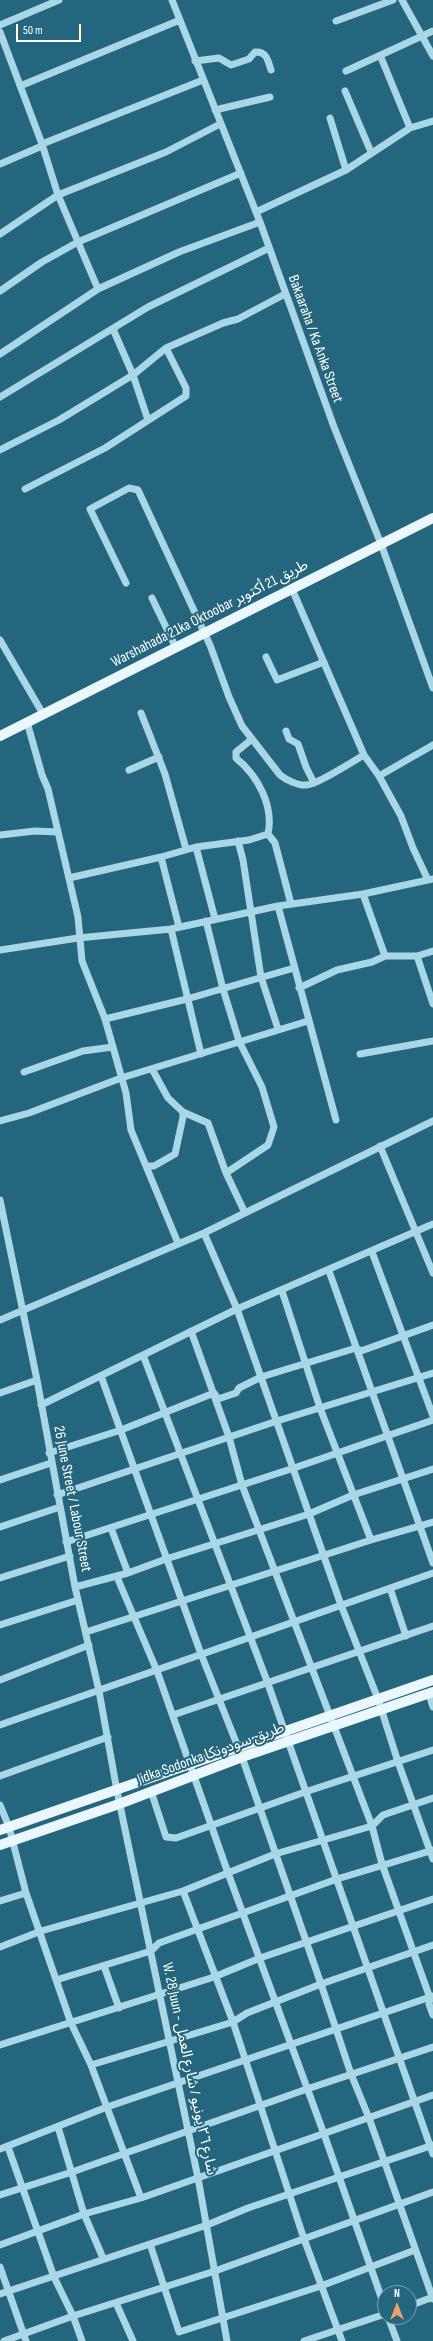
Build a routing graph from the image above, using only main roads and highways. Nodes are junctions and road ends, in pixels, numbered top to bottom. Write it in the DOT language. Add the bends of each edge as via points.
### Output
graph roads {
  1 [pos="433,518"];
  2 [pos="0,736"];
  3 [pos="433,1680"];
  4 [pos="431,1693"];
  5 [pos="192,1770"];
  6 [pos="4,1829"];
  7 [pos="0,1845"];
  1 -- 2 [label="main road, Warshahada 21ka Oktoobar طريق 21 أكتوبر"];
  3 -- 5 [label="main road, Jidka Sodonka طريق سودونكا" via="238,1747"];
  4 -- 5 [label="main road, Jidka Sodonka طريق سودونكا" via="242,1757"];
  5 -- 6 [label="main road, Jidka Sodonka طريق سودونكا" via="116,1791"];
  5 -- 7 [label="main road, Jidka Sodonka طريق سودونكا" via="119,1804"];
}
